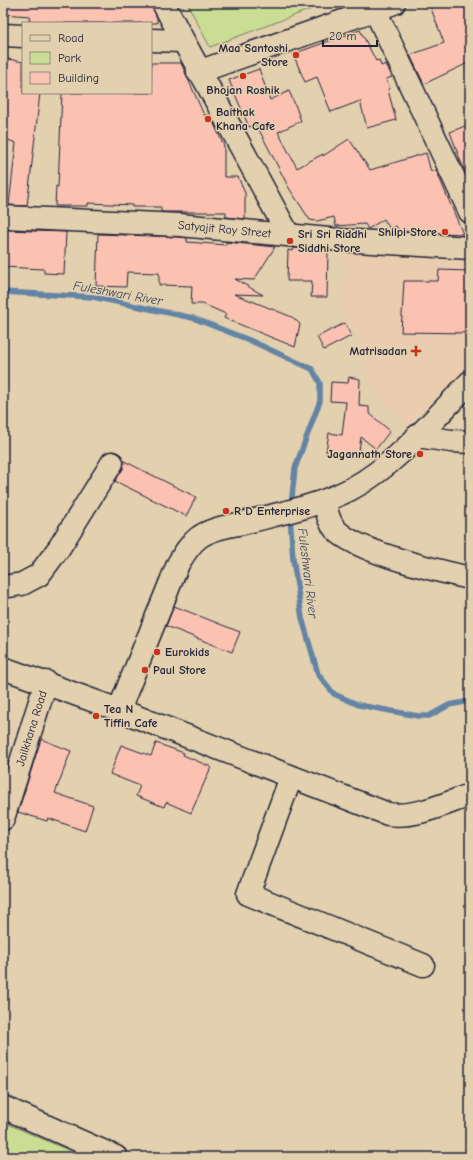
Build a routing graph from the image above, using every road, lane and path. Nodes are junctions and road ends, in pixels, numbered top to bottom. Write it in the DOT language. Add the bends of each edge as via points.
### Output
graph roads {
  1 [pos="163,3"];
  2 [pos="384,7"];
  3 [pos="3,35"];
  4 [pos="22,36"];
  5 [pos="152,40"];
  6 [pos="182,41"];
  7 [pos="198,72"];
  8 [pos="470,212"];
  9 [pos="3,217"];
  10 [pos="288,234"];
  11 [pos="470,248"];
  12 [pos="470,382"];
  13 [pos="417,436"];
  14 [pos="470,442"];
  15 [pos="112,463"];
  16 [pos="318,503"];
  17 [pos="470,578"];
  18 [pos="3,587"];
  19 [pos="3,668"];
  20 [pos="46,682"];
  21 [pos="119,710"];
  22 [pos="291,777"];
  23 [pos="470,794"];
  24 [pos="3,820"];
  25 [pos="423,964"];
  26 [pos="3,1107"];
  27 [pos="116,1157"];
  1 -- 6 [label="street"];
  2 -- 7 [label="street"];
  2 -- 8 [label="street"];
  3 -- 4 [label="street"];
  5 -- 6 [label="street"];
  6 -- 7 [label="street"];
  7 -- 10 [label="street"];
  9 -- 10 [label="street, Satyajit Ray Street" via="180,225"];
  10 -- 11 [label="street, Satyajit Ray Street"];
  12 -- 13 [label="street"];
  13 -- 14 [label="street" via="451,442"];
  13 -- 16 [label="street" via="370,477"];
  15 -- 18 [label="street" via="59,548 39,575 22,584"];
  16 -- 17 [label="street" via="334,528 351,541 433,570"];
  16 -- 21 [label="street" via="219,529 199,537 188,548 178,564"];
  19 -- 20 [label="street"];
  20 -- 21 [label="street"];
  20 -- 24 [label="street, Jailkhana Road"];
  21 -- 22 [label="street"];
  22 -- 23 [label="street" via="378,811 398,815 415,813"];
  22 -- 25 [label="street" via="248,894"];
  26 -- 27 [label="street"];
}
